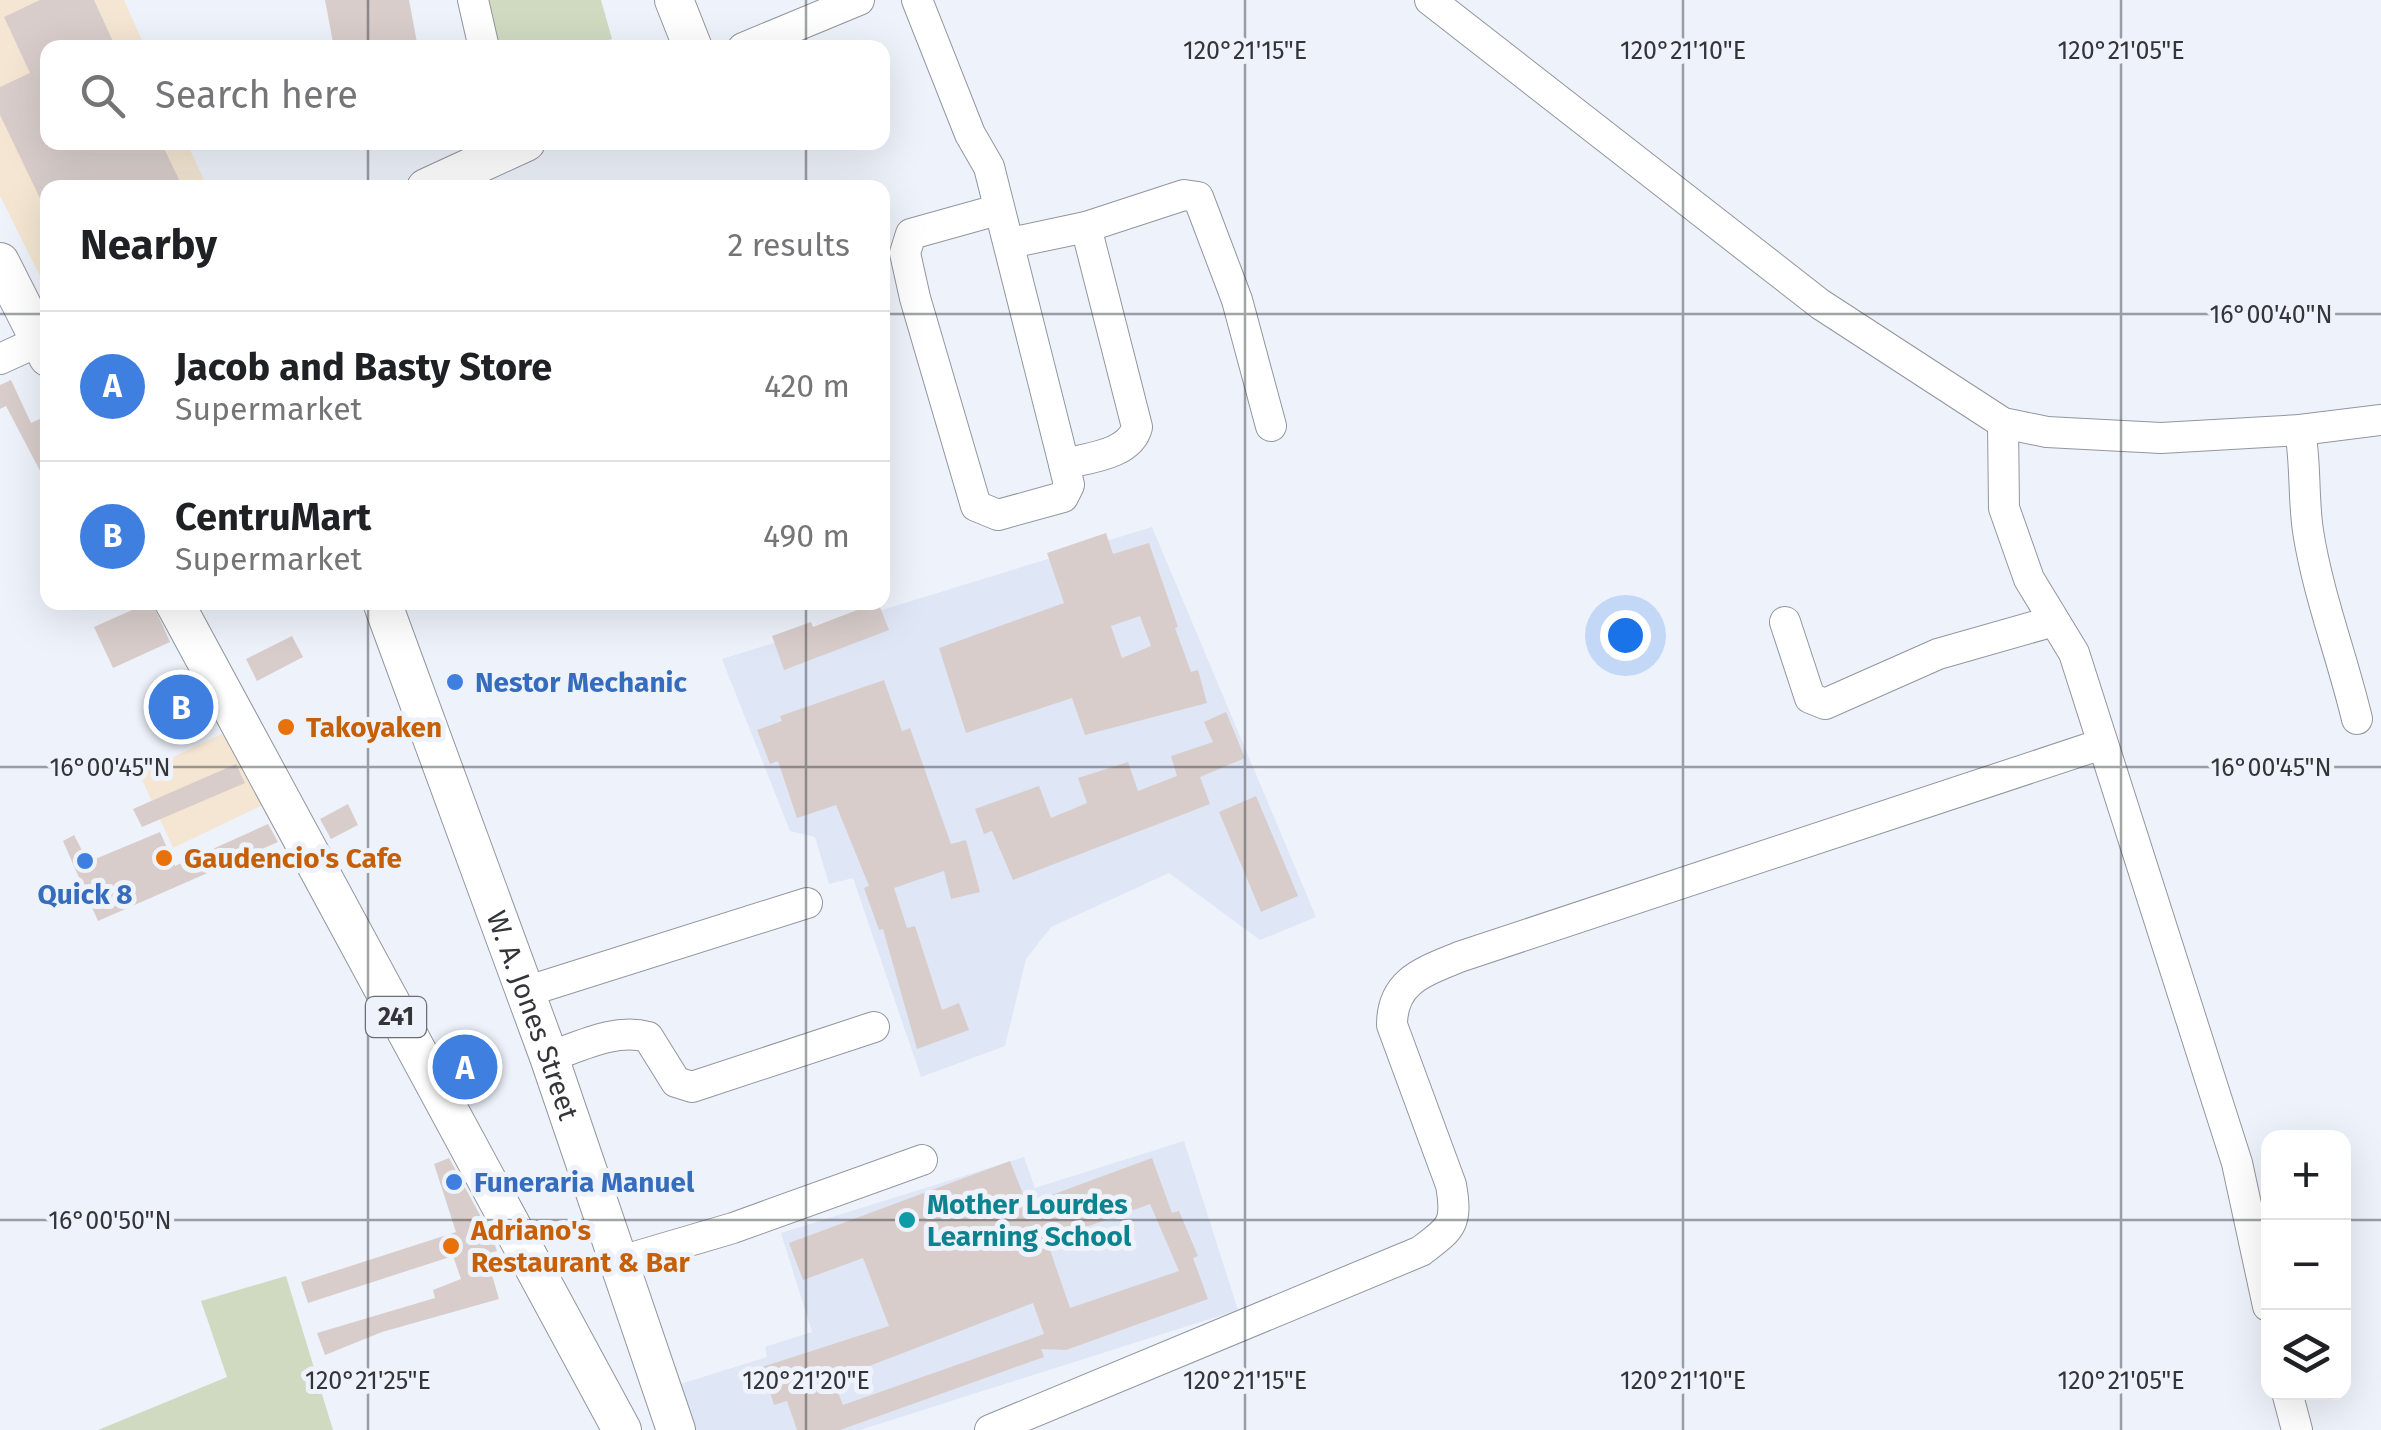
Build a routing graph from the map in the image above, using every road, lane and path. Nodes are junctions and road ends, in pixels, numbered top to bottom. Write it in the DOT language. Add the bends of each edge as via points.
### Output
graph roads {
  1 [pos="472,0"];
  2 [pos="674,0"];
  3 [pos="860,0"];
  4 [pos="917,0"];
  5 [pos="1430,0"];
  6 [pos="482,40"];
  7 [pos="690,40"];
  8 [pos="763,40"];
  9 [pos="503,150"];
  10 [pos="442,180"];
  11 [pos="997,210"];
  12 [pos="1086,227"];
  13 [pos="1010,244"];
  14 [pos="0,262"];
  15 [pos="40,336"];
  16 [pos="40,347"];
  17 [pos="0,359"];
  18 [pos="2381,420"];
  19 [pos="2003,422"];
  20 [pos="1271,426"];
  21 [pos="2300,430"];
  22 [pos="1064,464"];
  23 [pos="178,610"];
  24 [pos="385,610"];
  25 [pos="2054,621"];
  26 [pos="1784,622"];
  27 [pos="2357,719"];
  28 [pos="2102,744"];
  29 [pos="807,903"];
  30 [pos="525,992"];
  31 [pos="874,1027"];
  32 [pos="549,1056"];
  33 [pos="922,1160"];
  34 [pos="621,1261"];
  35 [pos="2261,1273"];
  36 [pos="2290,1400"];
  37 [pos="622,1430"];
  38 [pos="676,1430"];
  39 [pos="990,1430"];
  40 [pos="2296,1430"];
  1 -- 6 [label="street"];
  2 -- 7 [label="main road"];
  3 -- 8 [label="street"];
  4 -- 11 [label="street" via="970,134 984,152"];
  5 -- 19 [label="street" via="1820,304"];
  9 -- 10 [label="main road"];
  11 -- 13 [label="street"];
  11 -- 22 [label="street" via="912,234 906,253 915,298 976,506 998,515 1062,496 1069,485"];
  12 -- 13 [label="street"];
  12 -- 20 [label="street" via="1198,196 1237,300"];
  12 -- 22 [label="street" via="1137,428 1119,449"];
  13 -- 22 [label="street"];
  14 -- 15 [label="main road"];
  16 -- 17 [label="street"];
  18 -- 21 [label="street"];
  19 -- 21 [label="street" via="2082,436"];
  19 -- 25 [label="street" via="2004,508 2029,579"];
  21 -- 27 [label="street" via="2319,589"];
  23 -- 37 [label="main road, 241"];
  24 -- 30 [label="main road, W. A. Jones Street"];
  25 -- 26 [label="street" via="1938,654 1825,704 1810,698"];
  25 -- 28 [label="street" via="2074,653"];
  28 -- 35 [label="street" via="2237,1162"];
  28 -- 39 [label="street" via="1414,976 1394,999 1392,1025 1452,1186 1456,1212 1449,1229 1421,1251"];
  29 -- 30 [label="street"];
  30 -- 32 [label="main road, W. A. Jones Street"];
  31 -- 32 [label="street" via="692,1086 676,1082 648,1037 638,1034"];
  32 -- 34 [label="main road, W. A. Jones Street"];
  33 -- 34 [label="street"];
  34 -- 38 [label="main road, W. A. Jones Street"];
  36 -- 40 [label="street"];
}
